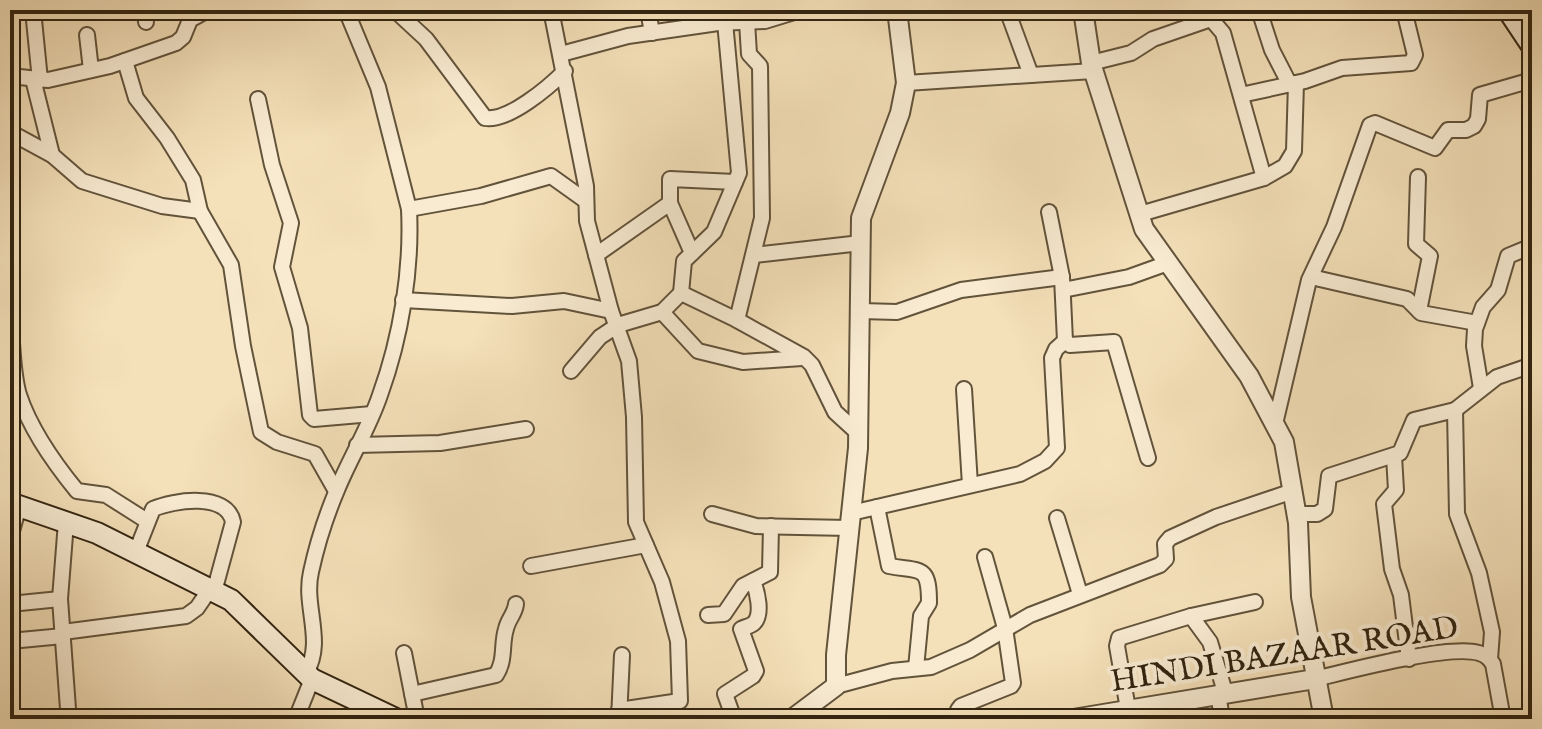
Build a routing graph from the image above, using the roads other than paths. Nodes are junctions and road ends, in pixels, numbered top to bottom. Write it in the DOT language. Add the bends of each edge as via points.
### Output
graph roads {
  1 [pos="33,10"];
  2 [pos="208,10"];
  3 [pos="346,10"];
  4 [pos="551,10"];
  5 [pos="648,10"];
  6 [pos="897,10"];
  7 [pos="1083,10"];
  8 [pos="1259,10"];
  9 [pos="1404,10"];
  10 [pos="1508,10"];
  11 [pos="795,11"];
  12 [pos="399,14"];
  13 [pos="1210,15"];
  14 [pos="1010,18"];
  15 [pos="725,22"];
  16 [pos="747,22"];
  17 [pos="652,33"];
  18 [pos="87,35"];
  19 [pos="1532,46"];
  20 [pos="561,54"];
  21 [pos="125,61"];
  22 [pos="1092,67"];
  23 [pos="91,70"];
  24 [pos="565,71"];
  25 [pos="1031,75"];
  26 [pos="10,76"];
  27 [pos="36,79"];
  28 [pos="1532,80"];
  29 [pos="906,83"];
  30 [pos="1293,84"];
  31 [pos="1241,95"];
  32 [pos="258,99"];
  33 [pos="10,135"];
  34 [pos="52,155"];
  35 [pos="1418,177"];
  36 [pos="1264,178"];
  37 [pos="735,182"];
  38 [pos="586,201"];
  39 [pos="670,203"];
  40 [pos="409,209"];
  41 [pos="200,211"];
  42 [pos="1049,212"];
  43 [pos="1140,214"];
  44 [pos="861,243"];
  45 [pos="1532,246"];
  46 [pos="692,253"];
  47 [pos="596,255"];
  48 [pos="754,255"];
  49 [pos="1168,263"];
  50 [pos="1311,277"];
  51 [pos="1062,283"];
  52 [pos="681,293"];
  53 [pos="403,300"];
  54 [pos="861,311"];
  55 [pos="1419,311"];
  56 [pos="662,312"];
  57 [pos="614,318"];
  58 [pos="10,319"];
  59 [pos="737,320"];
  60 [pos="1477,323"];
  61 [pos="1065,341"];
  62 [pos="804,357"];
  63 [pos="1532,365"];
  64 [pos="571,371"];
  65 [pos="1481,388"];
  66 [pos="964,389"];
  67 [pos="1455,410"];
  68 [pos="372,414"];
  69 [pos="1275,424"];
  70 [pos="526,429"];
  71 [pos="858,433"];
  72 [pos="357,445"];
  73 [pos="1394,456"];
  74 [pos="1148,458"];
  75 [pos="970,485"];
  76 [pos="336,491"];
  77 [pos="1293,491"];
  78 [pos="15,505"];
  79 [pos="877,507"];
  80 [pos="712,514"];
  81 [pos="1297,514"];
  82 [pos="1057,518"];
  83 [pos="850,520"];
  84 [pos="147,521"];
  85 [pos="66,522"];
  86 [pos="771,526"];
  87 [pos="10,538"];
  88 [pos="646,545"];
  89 [pos="136,552"];
  90 [pos="985,557"];
  91 [pos="531,566"];
  92 [pos="753,581"];
  93 [pos="212,590"];
  94 [pos="1080,594"];
  95 [pos="60,599"];
  96 [pos="1255,602"];
  97 [pos="10,604"];
  98 [pos="516,604"];
  99 [pos="708,615"];
  100 [pos="1191,616"];
  101 [pos="1005,628"];
  102 [pos="63,634"];
  103 [pos="10,641"];
  104 [pos="404,653"];
  105 [pos="622,655"];
  106 [pos="1409,659"];
  107 [pos="1490,659"];
  108 [pos="916,668"];
  109 [pos="309,676"];
  110 [pos="1315,679"];
  111 [pos="836,686"];
  112 [pos="1222,693"];
  113 [pos="412,694"];
  114 [pos="68,709"];
  115 [pos="1128,709"];
  116 [pos="619,714"];
  117 [pos="1104,716"];
  118 [pos="296,719"];
  119 [pos="396,719"];
  120 [pos="417,719"];
  121 [pos="734,719"];
  122 [pos="792,719"];
  123 [pos="959,719"];
  124 [pos="1073,719"];
  125 [pos="1222,719"];
  126 [pos="1324,719"];
  127 [pos="1503,719"];
  1 -- 27 [label="street"];
  2 -- 21 [label="street" via="190,20 180,40"];
  3 -- 40 [label="street" via="378,87"];
  4 -- 20 [label="street"];
  5 -- 17 [label="street"];
  6 -- 29 [label="street"];
  7 -- 22 [label="street"];
  8 -- 30 [label="street" via="1272,50"];
  9 -- 30 [label="street" via="1415,55 1411,63 1342,68"];
  10 -- 19 [label="main road"];
  11 -- 16 [label="street"];
  12 -- 24 [label="street" via="426,39 485,118 496,118 546,91"];
  13 -- 22 [label="street"];
  13 -- 31 [label="street" via="1223,33"];
  14 -- 25 [label="street"];
  15 -- 16 [label="street"];
  15 -- 17 [label="street"];
  15 -- 37 [label="street" via="739,173"];
  16 -- 48 [label="street" via="749,54 760,66 763,201"];
  17 -- 20 [label="street"];
  18 -- 23 [label="street"];
  20 -- 24 [label="street"];
  21 -- 23 [label="street"];
  21 -- 41 [label="street" via="136,98 193,180"];
  22 -- 25 [label="street"];
  22 -- 43 [label="street"];
  23 -- 27 [label="street"];
  24 -- 38 [label="street"];
  25 -- 29 [label="street"];
  26 -- 27 [label="street"];
  27 -- 34 [label="street"];
  28 -- 50 [label="street" via="1480,95 1474,126 1448,130 1435,148 1370,125"];
  29 -- 44 [label="street" via="861,218"];
  30 -- 31 [label="street"];
  30 -- 36 [label="street" via="1294,151 1285,166"];
  31 -- 36 [label="street"];
  32 -- 68 [label="street" via="291,223 282,267 300,328 310,415 314,419"];
  33 -- 34 [label="street"];
  34 -- 41 [label="street" via="82,181 162,206"];
  35 -- 55 [label="street" via="1416,244 1430,256"];
  36 -- 43 [label="street"];
  37 -- 39 [label="street" via="670,179"];
  37 -- 46 [label="street" via="714,232"];
  38 -- 40 [label="street" via="551,176"];
  38 -- 47 [label="street"];
  39 -- 46 [label="street"];
  39 -- 47 [label="street"];
  40 -- 53 [label="street"];
  41 -- 76 [label="street" via="231,265 261,432 315,454"];
  42 -- 51 [label="street"];
  43 -- 49 [label="street"];
  44 -- 48 [label="street"];
  44 -- 54 [label="street"];
  45 -- 60 [label="street" via="1508,256 1498,290"];
  46 -- 52 [label="street" via="684,261"];
  47 -- 57 [label="street"];
  48 -- 59 [label="street"];
  49 -- 51 [label="street" via="1129,277"];
  49 -- 69 [label="street" via="1249,376"];
  50 -- 55 [label="street" via="1407,299"];
  50 -- 69 [label="street"];
  51 -- 54 [label="street" via="961,290 897,312"];
  51 -- 61 [label="street"];
  52 -- 56 [label="street"];
  52 -- 59 [label="street"];
  53 -- 57 [label="street" via="512,306 564,301"];
  53 -- 68 [label="street" via="399,333"];
  54 -- 71 [label="street"];
  55 -- 60 [label="street"];
  56 -- 57 [label="street"];
  56 -- 62 [label="street" via="698,351 743,362"];
  57 -- 64 [label="street"];
  57 -- 88 [label="street" via="629,361 636,522"];
  58 -- 84 [label="street" via="19,393 59,469 77,491 106,495"];
  59 -- 62 [label="street"];
  60 -- 65 [label="street" via="1474,346"];
  61 -- 74 [label="street" via="1114,342"];
  61 -- 75 [label="street" via="1052,358 1054,454 1036,468"];
  62 -- 71 [label="street" via="835,412"];
  63 -- 65 [label="street"];
  65 -- 67 [label="street"];
  66 -- 75 [label="street"];
  67 -- 73 [label="street" via="1414,420 1404,448"];
  67 -- 107 [label="street" via="1457,514 1479,573 1492,632"];
  68 -- 72 [label="street"];
  69 -- 77 [label="street" via="1284,442"];
  70 -- 72 [label="street" via="431,444"];
  71 -- 83 [label="street"];
  72 -- 76 [label="street"];
  73 -- 81 [label="street" via="1329,476 1325,509"];
  73 -- 106 [label="street" via="1396,490 1384,504"];
  75 -- 79 [label="street"];
  76 -- 109 [label="street" via="309,581 315,651"];
  77 -- 81 [label="street"];
  77 -- 94 [label="street" via="1170,538 1160,565"];
  78 -- 85 [label="main road"];
  78 -- 87 [label="street"];
  79 -- 83 [label="street"];
  79 -- 108 [label="street" via="889,566 919,569 926,576 929,603 921,616"];
  80 -- 86 [label="street"];
  81 -- 110 [label="street" via="1301,597"];
  82 -- 94 [label="street"];
  83 -- 86 [label="street"];
  83 -- 111 [label="street"];
  84 -- 89 [label="street"];
  84 -- 93 [label="street" via="157,507 182,502 212,502 230,514 233,522"];
  85 -- 89 [label="main road"];
  85 -- 95 [label="street"];
  86 -- 92 [label="street" via="771,569"];
  88 -- 91 [label="street"];
  88 -- 116 [label="street" via="678,641 682,695 676,703"];
  89 -- 93 [label="main road"];
  90 -- 101 [label="street"];
  92 -- 99 [label="street" via="739,590 724,614"];
  92 -- 121 [label="street" via="757,618 741,629 756,671 725,694"];
  93 -- 102 [label="street" via="186,616"];
  93 -- 109 [label="main road" via="231,600"];
  94 -- 101 [label="street"];
  95 -- 97 [label="street"];
  95 -- 102 [label="street"];
  96 -- 100 [label="street"];
  98 -- 113 [label="street" via="496,675"];
  100 -- 112 [label="street" via="1210,642"];
  100 -- 115 [label="street" via="1119,638"];
  101 -- 108 [label="street" via="970,650"];
  101 -- 123 [label="street" via="1013,683 961,706"];
  102 -- 103 [label="street"];
  102 -- 114 [label="street"];
  104 -- 113 [label="street"];
  105 -- 116 [label="street"];
  106 -- 107 [label="street, HINDI BAZAAR ROAD" via="1476,652"];
  106 -- 110 [label="street, HINDI BAZAAR ROAD"];
  107 -- 127 [label="street, HINDI BAZAAR ROAD"];
  108 -- 111 [label="street"];
  109 -- 118 [label="street"];
  109 -- 119 [label="main road"];
  110 -- 112 [label="street, HINDI BAZAAR ROAD"];
  110 -- 126 [label="street"];
  111 -- 122 [label="street"];
  112 -- 115 [label="street, HINDI BAZAAR ROAD"];
  112 -- 125 [label="street"];
  113 -- 120 [label="street"];
  115 -- 117 [label="street, HINDI BAZAAR ROAD"];
  117 -- 124 [label="street, HINDI BAZAAR ROAD"];
}
